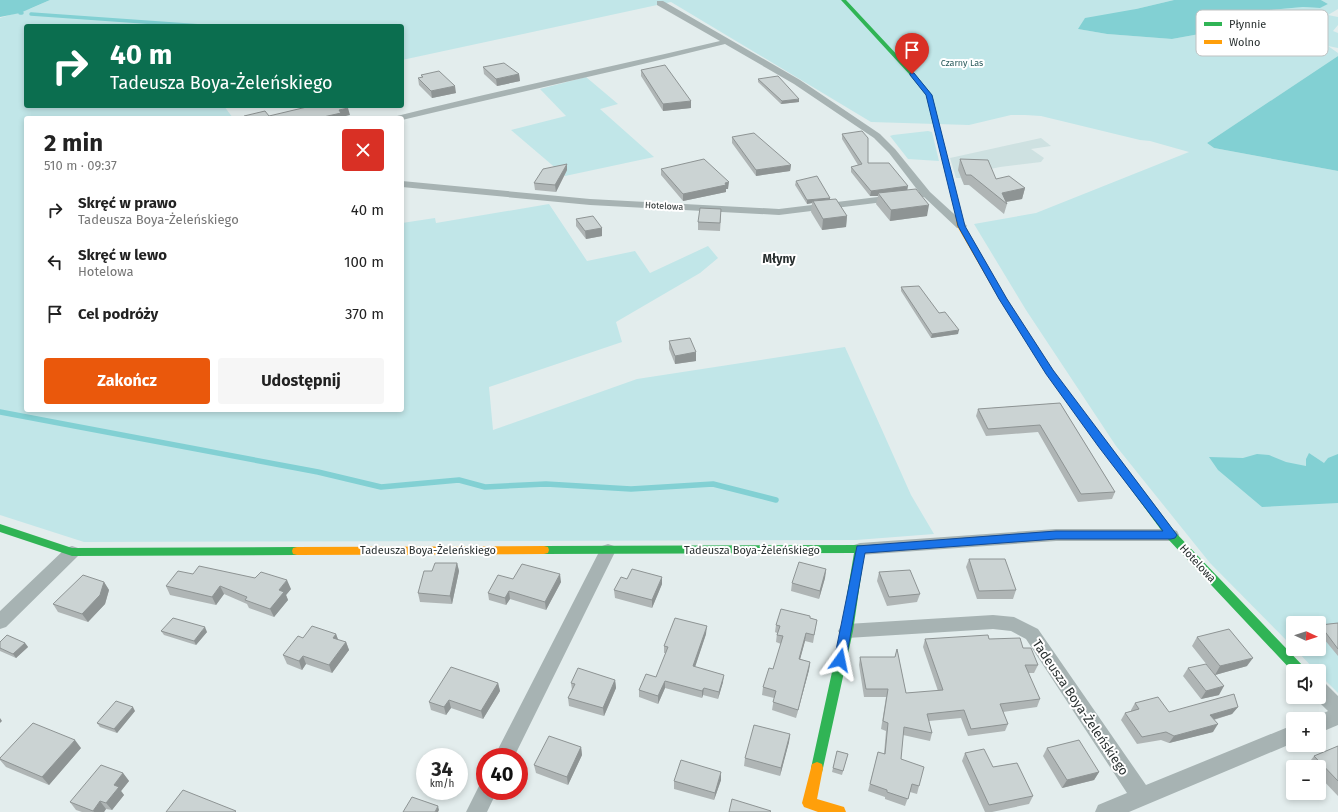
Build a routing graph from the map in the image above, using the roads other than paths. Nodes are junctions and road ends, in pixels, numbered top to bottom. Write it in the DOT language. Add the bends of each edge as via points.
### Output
graph roads {
  1 [pos="843,0"];
  2 [pos="660,3"];
  3 [pos="728,41"];
  4 [pos="404,117"];
  5 [pos="404,184"];
  6 [pos="926,194"];
  7 [pos="961,226"];
  8 [pos="0,528"];
  9 [pos="1171,535"];
  10 [pos="860,549"];
  11 [pos="608,550"];
  12 [pos="72,552"];
  13 [pos="0,622"];
  14 [pos="847,631"];
  15 [pos="1293,664"];
  16 [pos="1326,697"];
  17 [pos="1338,709"];
  18 [pos="1338,716"];
  19 [pos="1326,721"];
  20 [pos="1286,737"];
  21 [pos="509,748"];
  22 [pos="1142,797"];
  23 [pos="482,800"];
  24 [pos="808,808"];
  25 [pos="476,812"];
  26 [pos="839,812"];
  27 [pos="1105,812"];
  1 -- 7 [label="street, Hotelowa" via="929,95"];
  2 -- 3 [label="street, Hotelowa"];
  3 -- 4 [label="street"];
  3 -- 6 [label="street, Hotelowa" via="797,82 877,136"];
  5 -- 6 [label="street, Hotelowa" via="590,202 779,212"];
  6 -- 7 [label="street, Hotelowa"];
  7 -- 9 [label="street, Hotelowa" via="1049,372"];
  8 -- 12 [label="street, Tadeusza Boya-Żeleńskiego"];
  9 -- 10 [label="street, Tadeusza Boya-Żeleńskiego" via="1056,535"];
  9 -- 15 [label="street, Hotelowa"];
  10 -- 11 [label="street, Tadeusza Boya-Żeleńskiego"];
  10 -- 14 [label="street"];
  11 -- 12 [label="street, Tadeusza Boya-Żeleńskiego"];
  11 -- 21 [label="street"];
  12 -- 13 [label="street"];
  14 -- 22 [label="street, Tadeusza Boya-Żeleńskiego" via="993,622 1014,624 1032,634"];
  14 -- 24 [label="street"];
  16 -- 17 [label="street"];
  18 -- 19 [label="street"];
  20 -- 22 [label="street"];
  22 -- 27 [label="street"];
  23 -- 25 [label="street"];
  24 -- 26 [label="street"];
}
